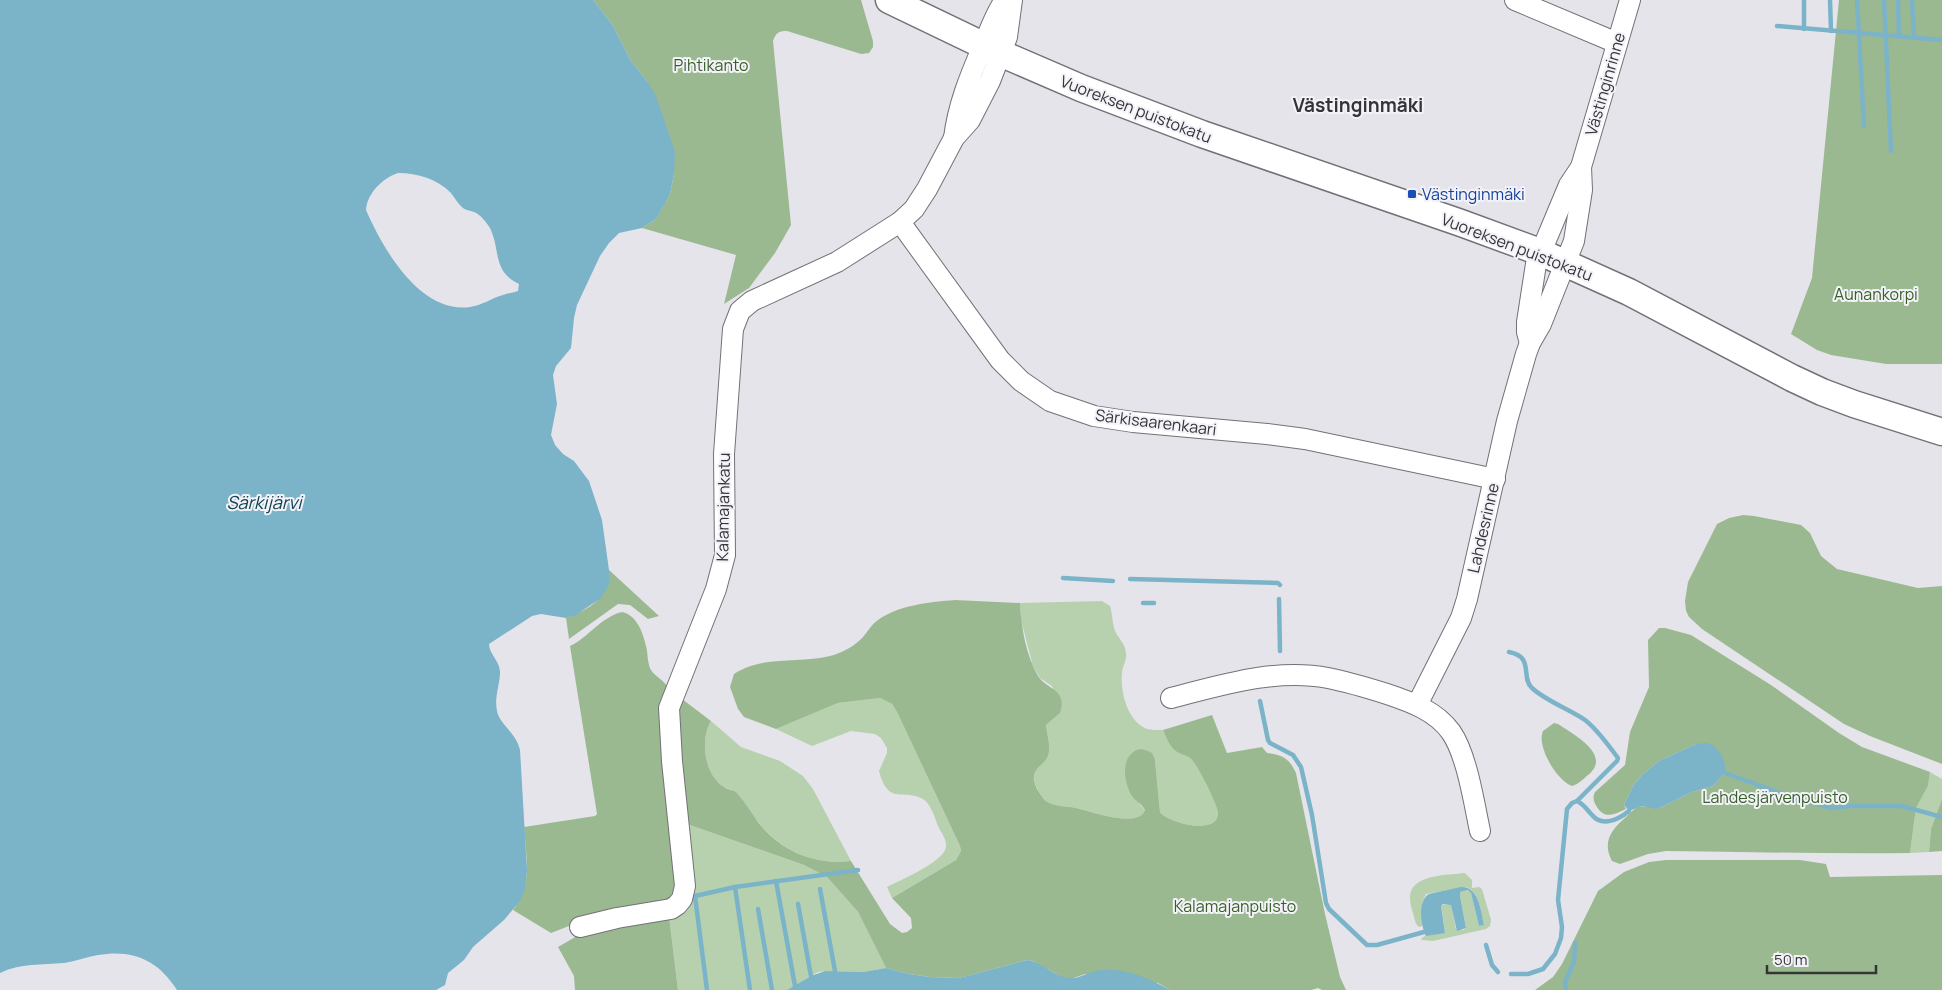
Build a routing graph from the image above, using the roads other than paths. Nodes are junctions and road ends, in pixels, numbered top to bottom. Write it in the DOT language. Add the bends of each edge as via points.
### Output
graph roads {
  1 [pos="889,0"];
  2 [pos="1004,0"];
  3 [pos="1012,0"];
  4 [pos="1515,0"];
  5 [pos="1630,0"];
  6 [pos="1617,44"];
  7 [pos="992,49"];
  8 [pos="1581,167"];
  9 [pos="900,222"];
  10 [pos="1540,252"];
  11 [pos="1566,263"];
  12 [pos="1530,343"];
  13 [pos="1942,432"];
  14 [pos="1495,478"];
  15 [pos="1171,698"];
  16 [pos="1417,705"];
  17 [pos="1480,830"];
  18 [pos="580,928"];
  1 -- 7 [label="main road, Vuoreksen puistokatu"];
  2 -- 7 [label="street" via="998,10"];
  3 -- 7 [label="street" via="1007,37"];
  4 -- 6 [label="street"];
  5 -- 6 [label="street, Västinginrinne"];
  6 -- 8 [label="street, Västinginrinne"];
  7 -- 9 [label="street, Kalamajankatu" via="970,120 954,138 914,209"];
  7 -- 10 [label="main road, Vuoreksen puistokatu" via="1080,88 1202,134"];
  8 -- 10 [label="street, Västinginrinne" via="1569,185"];
  8 -- 11 [label="street, Västinginrinne" via="1582,190 1574,241"];
  9 -- 14 [label="street, Särkisaarenkaari" via="1000,360 1021,381 1050,401 1094,416 1305,439"];
  9 -- 18 [label="street, Kalamajankatu" via="837,262 752,301 737,317 733,329 724,454 725,555 716,588 669,708 684,872 683,894 671,909"];
  10 -- 11 [label="main road, Vuoreksen puistokatu"];
  10 -- 12 [label="street, Lahdesrinne" via="1529,302 1527,332"];
  11 -- 12 [label="street, Lahdesrinne"];
  11 -- 13 [label="main road, Vuoreksen puistokatu" via="1822,392"];
  12 -- 14 [label="street, Lahdesrinne" via="1507,421"];
  14 -- 16 [label="street, Lahdesrinne" via="1468,600"];
  15 -- 16 [label="street" via="1235,682 1300,675 1356,684"];
  16 -- 17 [label="street" via="1439,720 1458,744"];
}
